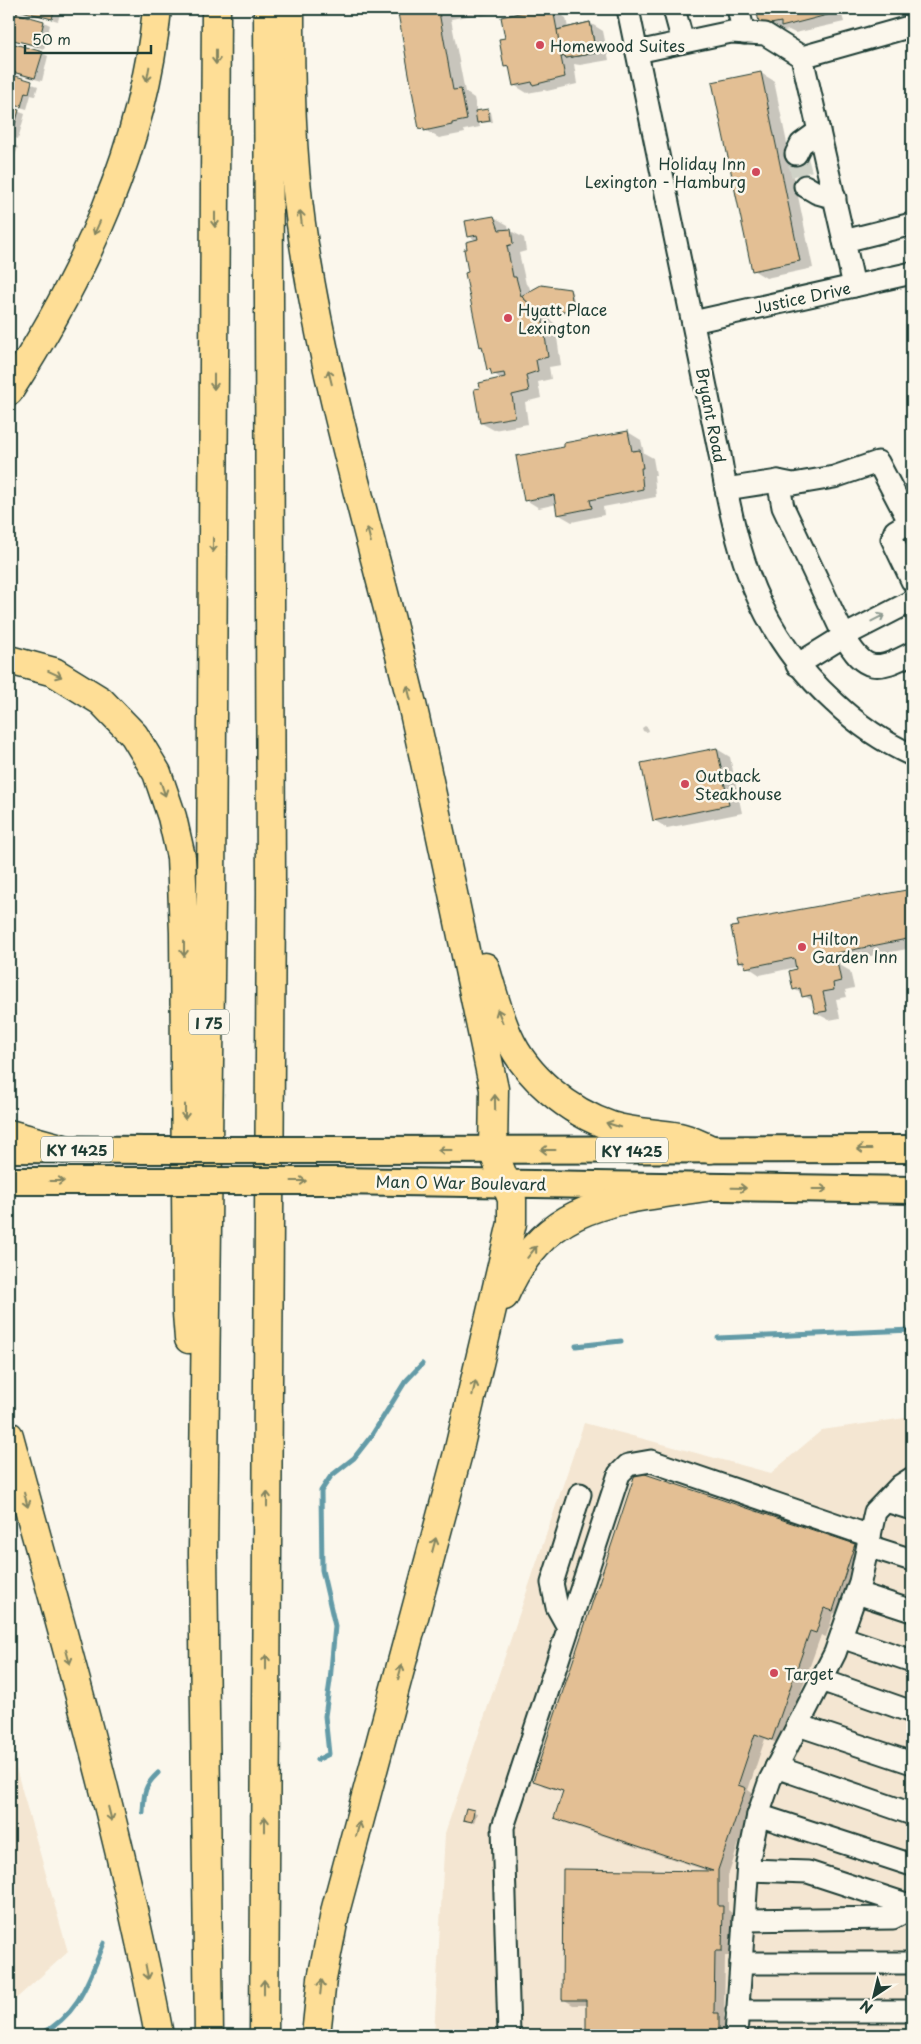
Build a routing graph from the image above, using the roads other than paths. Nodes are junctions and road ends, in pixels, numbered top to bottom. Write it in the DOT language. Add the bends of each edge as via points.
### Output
graph roads {
  1 [pos="157,9"];
  2 [pos="216,9"];
  3 [pos="268,9"];
  4 [pos="290,9"];
  5 [pos="628,9"];
  6 [pos="674,9"];
  7 [pos="738,9"];
  8 [pos="912,26"];
  9 [pos="744,33"];
  10 [pos="683,42"];
  11 [pos="637,52"];
  12 [pos="802,57"];
  13 [pos="819,131"];
  14 [pos="796,154"];
  15 [pos="805,186"];
  16 [pos="834,198"];
  17 [pos="912,224"];
  18 [pos="844,241"];
  19 [pos="912,273"];
  20 [pos="854,286"];
  21 [pos="693,322"];
  22 [pos="9,391"];
  23 [pos="778,480"];
  24 [pos="726,489"];
  25 [pos="911,524"];
  26 [pos="912,581"];
  27 [pos="912,601"];
  28 [pos="844,636"];
  29 [pos="912,653"];
  30 [pos="9,660"];
  31 [pos="797,665"];
  32 [pos="419,740"];
  33 [pos="912,755"];
  34 [pos="9,1134"];
  35 [pos="9,1149"];
  36 [pos="64,1149"];
  37 [pos="710,1149"];
  38 [pos="912,1149"];
  39 [pos="493,1150"];
  40 [pos="9,1181"];
  41 [pos="506,1183"];
  42 [pos="706,1187"];
  43 [pos="912,1190"];
  44 [pos="481,1358"];
  45 [pos="9,1436"];
  46 [pos="912,1478"];
  47 [pos="580,1494"];
  48 [pos="886,1501"];
  49 [pos="912,1509"];
  50 [pos="869,1541"];
  51 [pos="203,1553"];
  52 [pos="912,1560"];
  53 [pos="856,1593"];
  54 [pos="912,1611"];
  55 [pos="568,1627"];
  56 [pos="841,1637"];
  57 [pos="912,1661"];
  58 [pos="821,1680"];
  59 [pos="912,1712"];
  60 [pos="798,1725"];
  61 [pos="912,1763"];
  62 [pos="776,1767"];
  63 [pos="912,1814"];
  64 [pos="758,1815"];
  65 [pos="912,1865"];
  66 [pos="748,1870"];
  67 [pos="912,1907"];
  68 [pos="744,1920"];
  69 [pos="741,1963"];
  70 [pos="912,1963"];
  71 [pos="737,2010"];
  72 [pos="912,2011"];
  73 [pos="159,2035"];
  74 [pos="208,2035"];
  75 [pos="264,2035"];
  76 [pos="316,2035"];
  77 [pos="508,2035"];
  78 [pos="736,2035"];
  1 -- 22 [label="highway, one-way" via="144,94 127,155 70,287"];
  2 -- 51 [label="highway, I 75, one-way"];
  75 -- 3 [label="highway, one-way" via="271,902"];
  32 -- 4 [label="highway, one-way" via="324,353 309,275 295,164"];
  5 -- 11 [label="street, Bryant Road"];
  6 -- 10 [label="street"];
  7 -- 9 [label="street"];
  8 -- 12 [label="street"];
  9 -- 10 [label="street" via="731,32"];
  9 -- 12 [label="street" via="765,34"];
  10 -- 11 [label="street"];
  11 -- 21 [label="street, Bryant Road"];
  12 -- 13 [label="street"];
  13 -- 14 [label="street" via="801,144"];
  13 -- 16 [label="street"];
  15 -- 16 [label="street"];
  16 -- 18 [label="street"];
  17 -- 18 [label="street"];
  18 -- 20 [label="street"];
  19 -- 20 [label="street, Justice Drive"];
  20 -- 21 [label="street, Justice Drive"];
  21 -- 24 [label="street, Bryant Road"];
  23 -- 24 [label="street"];
  23 -- 25 [label="street" via="793,484 834,477 878,462"];
  23 -- 28 [label="street" via="783,507"];
  24 -- 31 [label="street, Bryant Road" via="740,550 758,600"];
  25 -- 26 [label="street" via="895,531 892,539"];
  28 -- 27 [label="street, one-way"];
  28 -- 29 [label="street" via="861,660 877,667 892,664"];
  28 -- 31 [label="street"];
  30 -- 51 [label="highway, one-way" via="54,672 101,701 134,735 157,773 181,857 187,1313"];
  31 -- 33 [label="street, Bryant Road" via="852,719"];
  37 -- 32 [label="highway, one-way" via="680,1137 640,1133 610,1125 560,1098 523,1061 508,1038 497,1009"];
  39 -- 32 [label="highway, one-way" via="494,1089"];
  34 -- 36 [label="highway"];
  35 -- 36 [label="main road, Man O War Boulevard / KY 1425"];
  39 -- 36 [label="main road, Man O War Boulevard / KY 1425, one-way, bridge"];
  38 -- 37 [label="main road, Man O War Boulevard / KY 1425, one-way"];
  37 -- 39 [label="main road, Man O War Boulevard / KY 1425, one-way"];
  39 -- 41 [label="highway"];
  40 -- 41 [label="main road, Man O War Boulevard / KY 1425, one-way, bridge"];
  41 -- 42 [label="main road, Man O War Boulevard / KY 1425"];
  41 -- 44 [label="highway" via="512,1199 512,1223"];
  42 -- 43 [label="main road, Man O War Boulevard / KY 1425, one-way"];
  44 -- 42 [label="highway, one-way" via="518,1269 553,1230 569,1218 610,1202"];
  76 -- 44 [label="highway, one-way" via="322,1979 336,1908"];
  45 -- 73 [label="highway, one-way" via="104,1787 143,1949"];
  46 -- 48 [label="street"];
  47 -- 55 [label="street" via="552,1583 557,1607"];
  48 -- 49 [label="street"];
  48 -- 50 [label="street" via="875,1512"];
  50 -- 52 [label="street"];
  50 -- 53 [label="street"];
  50 -- 55 [label="street" via="651,1461 628,1465 619,1474"];
  51 -- 74 [label="highway, I 75"];
  53 -- 54 [label="street"];
  53 -- 56 [label="street"];
  55 -- 77 [label="street" via="504,1827"];
  56 -- 57 [label="street"];
  56 -- 58 [label="street"];
  58 -- 59 [label="street"];
  58 -- 60 [label="street"];
  60 -- 61 [label="street"];
  60 -- 62 [label="street"];
  62 -- 63 [label="street"];
  62 -- 64 [label="street"];
  64 -- 65 [label="street"];
  64 -- 66 [label="street"];
  66 -- 67 [label="street" via="808,1872"];
  66 -- 68 [label="street"];
  67 -- 68 [label="street" via="893,1918"];
  68 -- 69 [label="street"];
  69 -- 70 [label="street"];
  69 -- 71 [label="street"];
  71 -- 72 [label="street"];
  71 -- 78 [label="street"];
}
